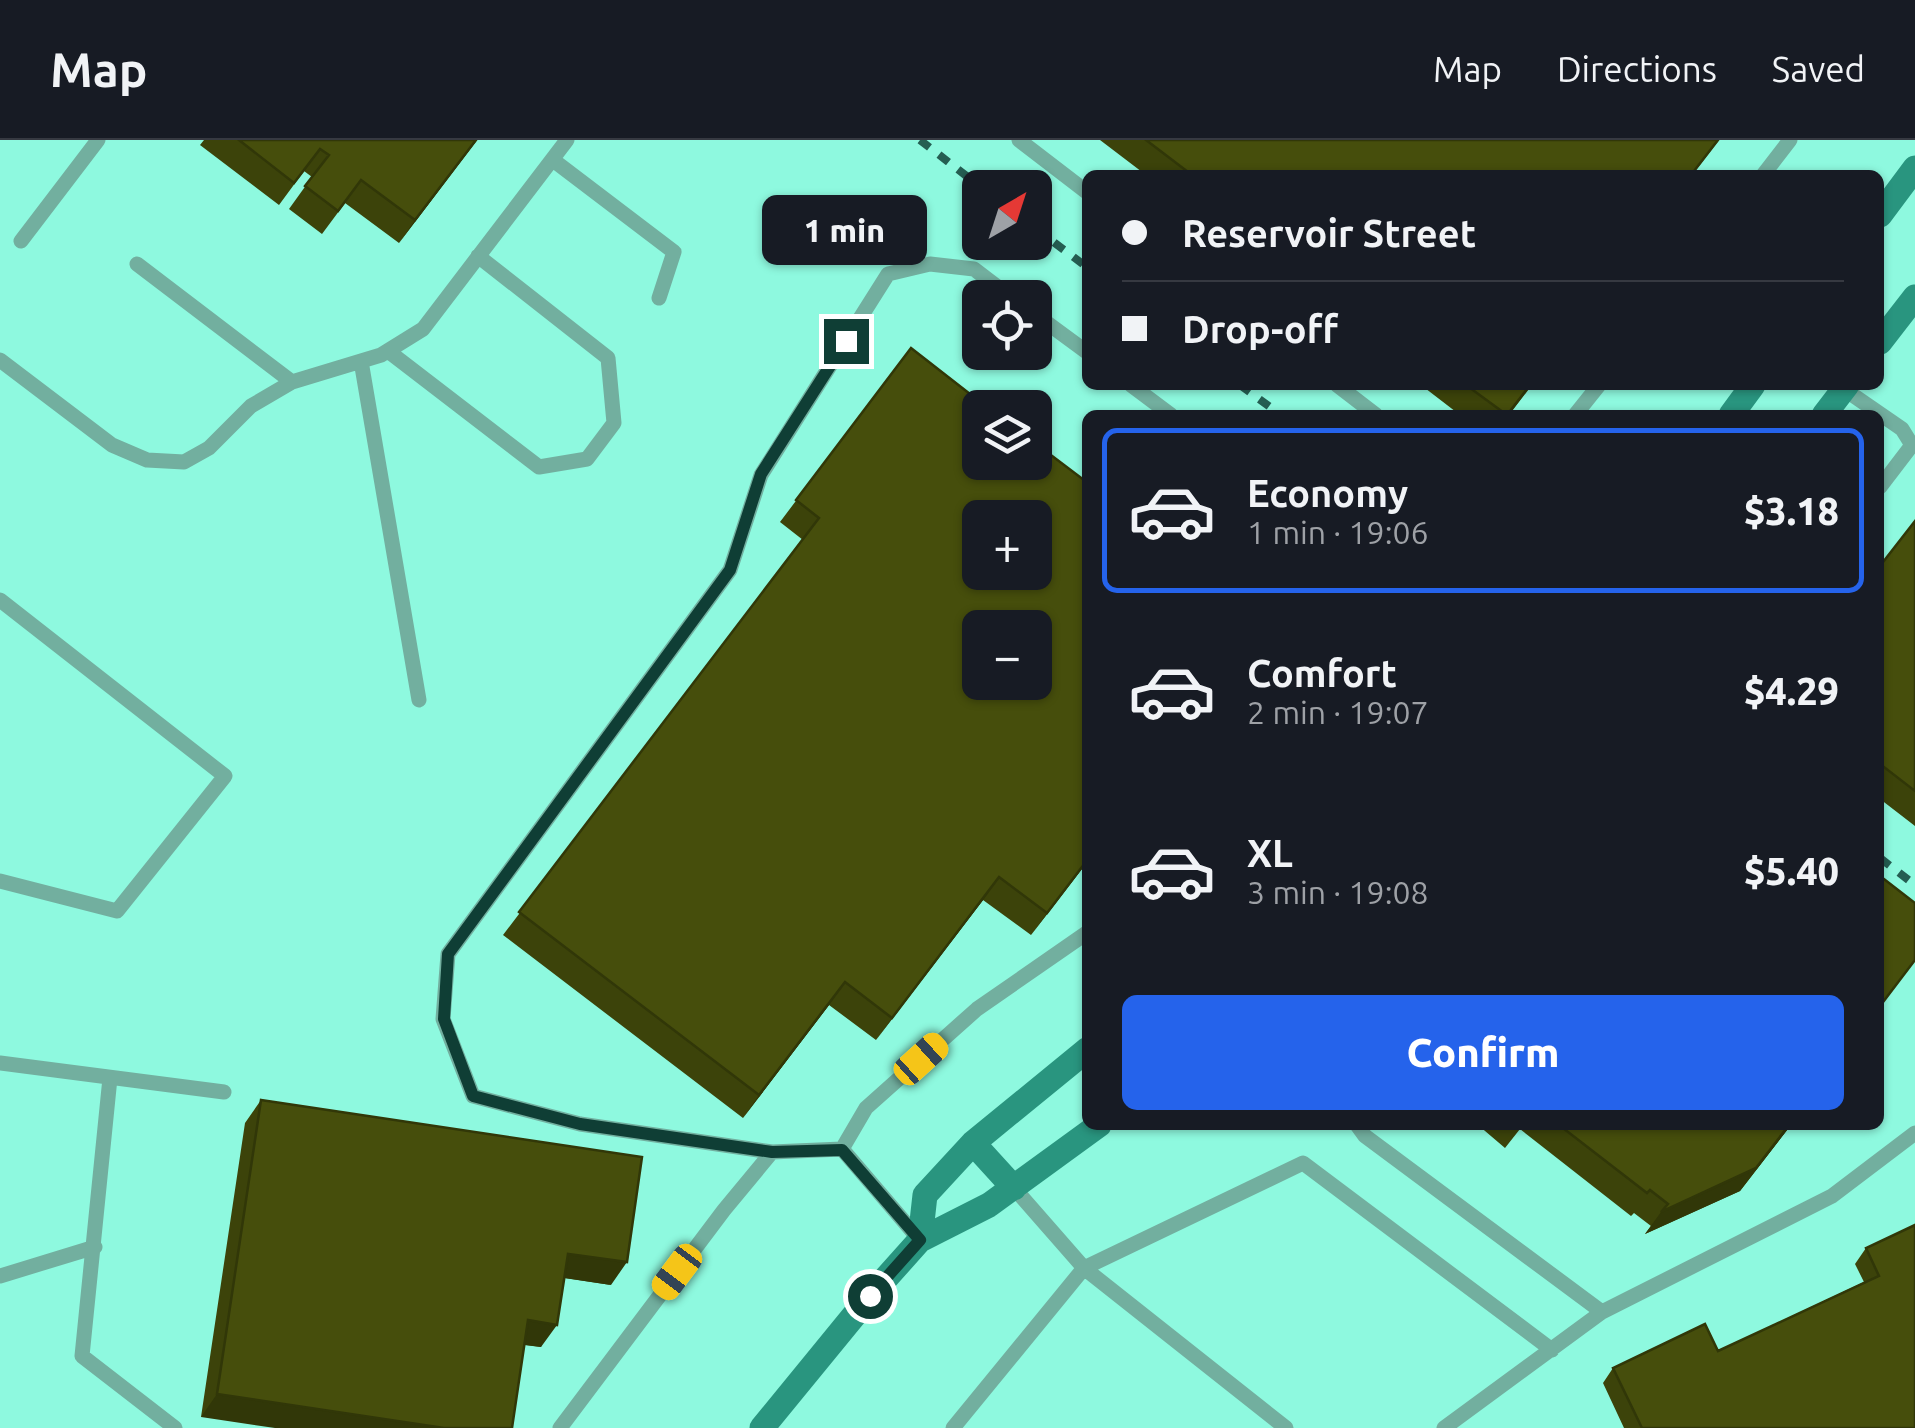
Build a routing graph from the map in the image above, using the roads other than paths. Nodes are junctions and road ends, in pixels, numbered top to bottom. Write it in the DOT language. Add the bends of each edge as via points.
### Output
graph roads {
  1 [pos="98,140"];
  2 [pos="567,140"];
  3 [pos="1019,140"];
  4 [pos="1790,140"];
  5 [pos="553,160"];
  6 [pos="1915,168"];
  7 [pos="1767,170"];
  8 [pos="1082,187"];
  9 [pos="1884,210"];
  10 [pos="21,241"];
  11 [pos="478,256"];
  12 [pos="137,264"];
  13 [pos="988,280"];
  14 [pos="1915,296"];
  15 [pos="659,298"];
  16 [pos="1052,327"];
  17 [pos="1884,337"];
  18 [pos="1082,349"];
  19 [pos="388,351"];
  20 [pos="0,360"];
  21 [pos="361,362"];
  22 [pos="292,382"];
  23 [pos="1138,390"];
  24 [pos="1344,390"];
  25 [pos="1595,390"];
  26 [pos="1844,390"];
  27 [pos="1850,390"];
  28 [pos="1164,410"];
  29 [pos="1370,410"];
  30 [pos="1579,410"];
  31 [pos="1828,410"];
  32 [pos="1877,410"];
  33 [pos="1884,416"];
  34 [pos="1884,482"];
  35 [pos="0,600"];
  36 [pos="419,700"];
  37 [pos="0,881"];
  38 [pos="1082,936"];
  39 [pos="1082,1054"];
  40 [pos="0,1064"];
  41 [pos="110,1078"];
  42 [pos="224,1092"];
  43 [pos="1092,1130"];
  44 [pos="1361,1130"];
  45 [pos="1915,1132"];
  46 [pos="973,1143"];
  47 [pos="842,1150"];
  48 [pos="772,1152"];
  49 [pos="1014,1188"];
  50 [pos="920,1240"];
  51 [pos="95,1246"];
  52 [pos="1084,1268"];
  53 [pos="0,1276"];
  54 [pos="1602,1312"];
  55 [pos="1552,1350"];
  56 [pos="1464,1423"];
  57 [pos="175,1428"];
  58 [pos="560,1428"];
  59 [pos="762,1428"];
  60 [pos="953,1428"];
  61 [pos="1286,1428"];
  62 [pos="1444,1428"];
  1 -- 10 [label="lane"];
  2 -- 5 [label="lane"];
  3 -- 8 [label="lane"];
  4 -- 7 [label="lane"];
  5 -- 11 [label="lane"];
  5 -- 15 [label="lane" via="674,252"];
  6 -- 9 [label="main road"];
  11 -- 19 [label="lane" via="423,329"];
  11 -- 19 [label="lane" via="608,358 614,423 587,458 540,467"];
  12 -- 22 [label="lane"];
  13 -- 48 [label="lane" via="974,269 930,264 888,274 761,474 730,570 448,954 444,1019 473,1096 580,1124"];
  14 -- 17 [label="main road"];
  16 -- 18 [label="lane"];
  19 -- 21 [label="lane"];
  20 -- 22 [label="lane" via="112,445 147,460 184,462"];
  21 -- 22 [label="lane"];
  21 -- 36 [label="lane"];
  23 -- 28 [label="lane"];
  24 -- 29 [label="lane"];
  25 -- 30 [label="lane"];
  26 -- 31 [label="main road"];
  27 -- 32 [label="lane"];
  33 -- 34 [label="lane" via="1912,445"];
  35 -- 37 [label="lane" via="225,776 116,911"];
  38 -- 47 [label="lane" via="963,1022 866,1108"];
  39 -- 46 [label="main road"];
  40 -- 41 [label="lane"];
  41 -- 42 [label="lane"];
  41 -- 51 [label="lane"];
  43 -- 49 [label="main road"];
  44 -- 54 [label="lane"];
  45 -- 54 [label="lane" via="1832,1196"];
  46 -- 49 [label="main road"];
  46 -- 50 [label="main road" via="925,1196"];
  47 -- 48 [label="lane"];
  47 -- 50 [label="lane"];
  48 -- 58 [label="lane"];
  49 -- 50 [label="main road"];
  49 -- 52 [label="lane"];
  50 -- 59 [label="main road"];
  51 -- 53 [label="lane"];
  51 -- 57 [label="lane" via="82,1356"];
  52 -- 55 [label="lane" via="1303,1163"];
  52 -- 60 [label="lane"];
  52 -- 61 [label="lane"];
  54 -- 55 [label="lane"];
  55 -- 56 [label="lane"];
  56 -- 62 [label="lane"];
}
